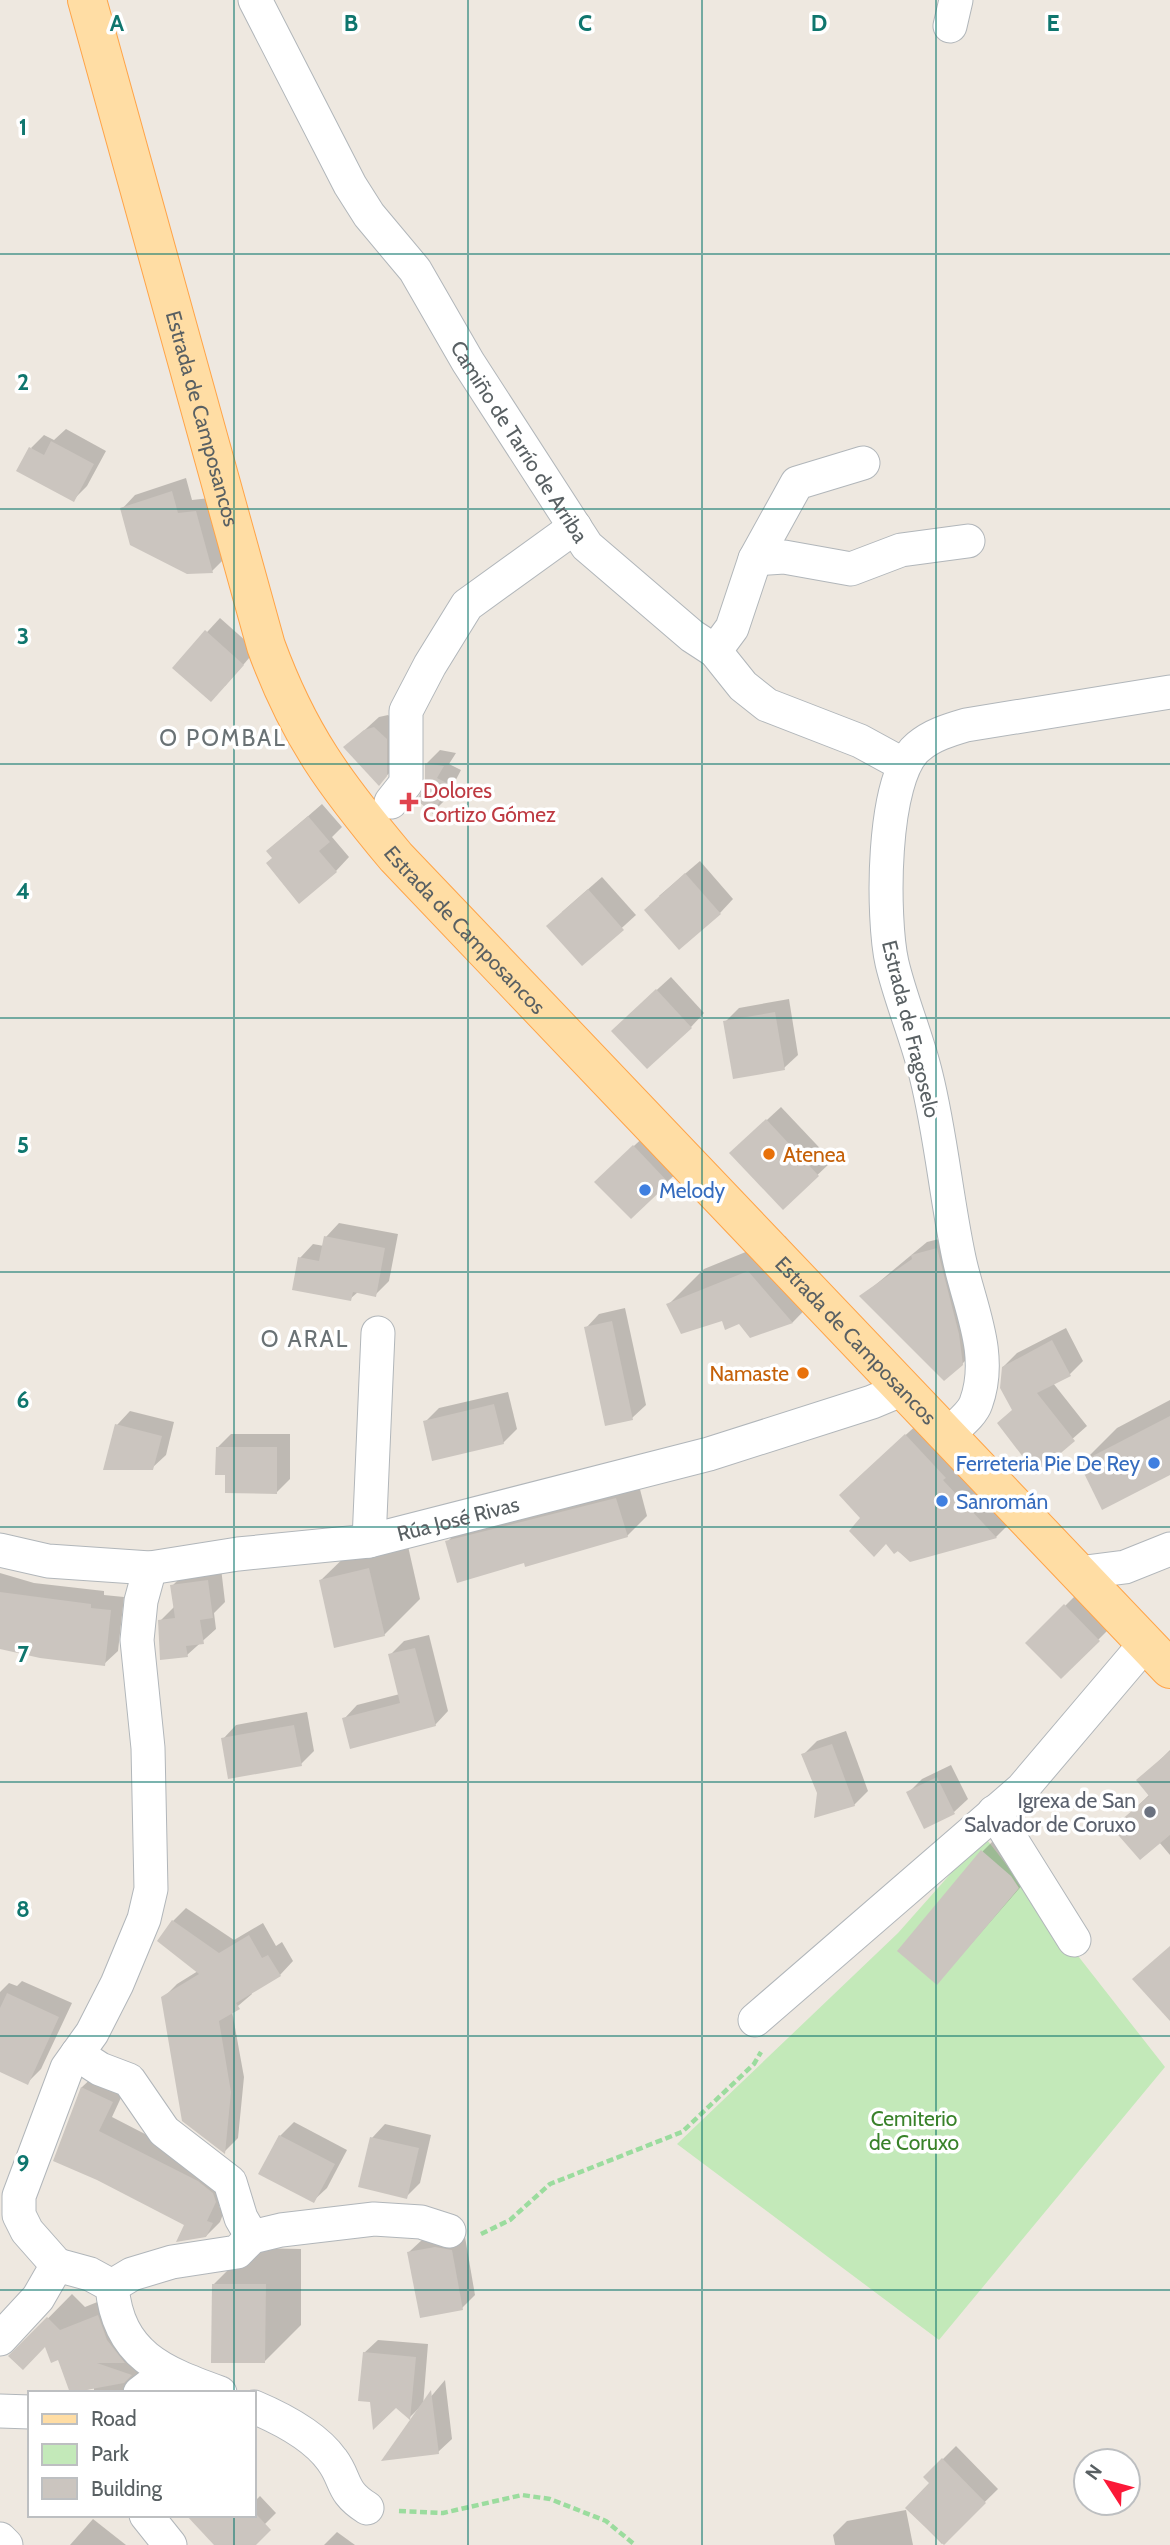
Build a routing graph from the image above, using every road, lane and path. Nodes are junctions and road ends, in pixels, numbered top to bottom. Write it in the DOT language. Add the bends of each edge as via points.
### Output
graph roads {
  1 [pos="87,0"];
  2 [pos="255,0"];
  3 [pos="863,463"];
  4 [pos="575,527"];
  5 [pos="968,541"];
  6 [pos="755,559"];
  7 [pos="715,651"];
  8 [pos="1170,692"];
  9 [pos="904,765"];
  10 [pos="391,802"];
  11 [pos="378,1333"];
  12 [pos="904,1389"];
  13 [pos="948,1435"];
  14 [pos="369,1541"];
  15 [pos="1170,1549"];
  16 [pos="0,1550"];
  17 [pos="150,1568"];
  18 [pos="1078,1573"];
  19 [pos="1157,1657"];
  20 [pos="995,1812"];
  21 [pos="1074,1940"];
  22 [pos="755,2020"];
  23 [pos="77,2054"];
  24 [pos="449,2231"];
  25 [pos="253,2237"];
  26 [pos="57,2265"];
  27 [pos="112,2286"];
  28 [pos="0,2339"];
  29 [pos="153,2383"];
  30 [pos="207,2391"];
  31 [pos="256,2408"];
  32 [pos="0,2411"];
  33 [pos="28,2412"];
  34 [pos="367,2508"];
  35 [pos="148,2517"];
  36 [pos="0,2539"];
  37 [pos="6,2545"];
  38 [pos="170,2545"];
  39 [pos="635,2545"];
  1 -- 12 [label="main road, Estrada de Camposancos" via="265,646 304,734 348,800 396,857"];
  2 -- 4 [label="street, Camiño de Tarrío de Arriba" via="350,186 415,270 467,362"];
  3 -- 6 [label="street" via="797,483"];
  4 -- 7 [label="street, Camiño de Tarrío de Arriba" via="587,546"];
  4 -- 10 [label="street" via="467,605 407,711 406,783"];
  5 -- 6 [label="street" via="901,550 851,569 784,557"];
  6 -- 7 [label="street" via="732,628"];
  7 -- 9 [label="street, Camiño de Tarrío de Arriba" via="743,686 767,705 860,741"];
  8 -- 9 [label="street, Estrada de Fragoselo" via="966,725 917,747"];
  9 -- 13 [label="street, Estrada de Fragoselo" via="894,795 888,848 887,933 926,1076 960,1259 982,1339 976,1405"];
  11 -- 14 [label="street"];
  12 -- 13 [label="main road, Estrada de Camposancos"];
  12 -- 14 [label="street, Rúa José Rivas" via="709,1454"];
  13 -- 18 [label="main road, Estrada de Camposancos"];
  14 -- 17 [label="street, Rúa José Rivas"];
  15 -- 18 [label="street" via="1125,1567"];
  16 -- 17 [label="street, Rúa José Rivas" via="48,1561"];
  17 -- 23 [label="street" via="137,1640 148,1748 151,1889 144,1919 117,1984"];
  18 -- 19 [label="main road, Estrada de Camposancos"];
  19 -- 20 [label="street"];
  20 -- 21 [label="street"];
  20 -- 22 [label="street"];
  22 -- 24 [label="path" via="763,2048 754,2064 682,2132 550,2184 491,2231 474,2235"];
  23 -- 25 [label="street" via="129,2080 164,2131 230,2182 241,2218"];
  23 -- 26 [label="street" via="66,2068 19,2196 19,2215 27,2231"];
  24 -- 25 [label="street" via="421,2222 374,2219"];
  25 -- 27 [label="street" via="237,2252 172,2262 132,2274"];
  26 -- 27 [label="street"];
  26 -- 28 [label="street" via="38,2298"];
  27 -- 29 [label="street" via="120,2324"];
  29 -- 30 [label="street"];
  31 -- 34 [label="street" via="322,2448 344,2486"];
  32 -- 33 [label="street"];
  34 -- 39 [label="path" via="443,2513 523,2495 550,2499 606,2521"];
  35 -- 38 [label="street"];
  36 -- 37 [label="street"];
}
